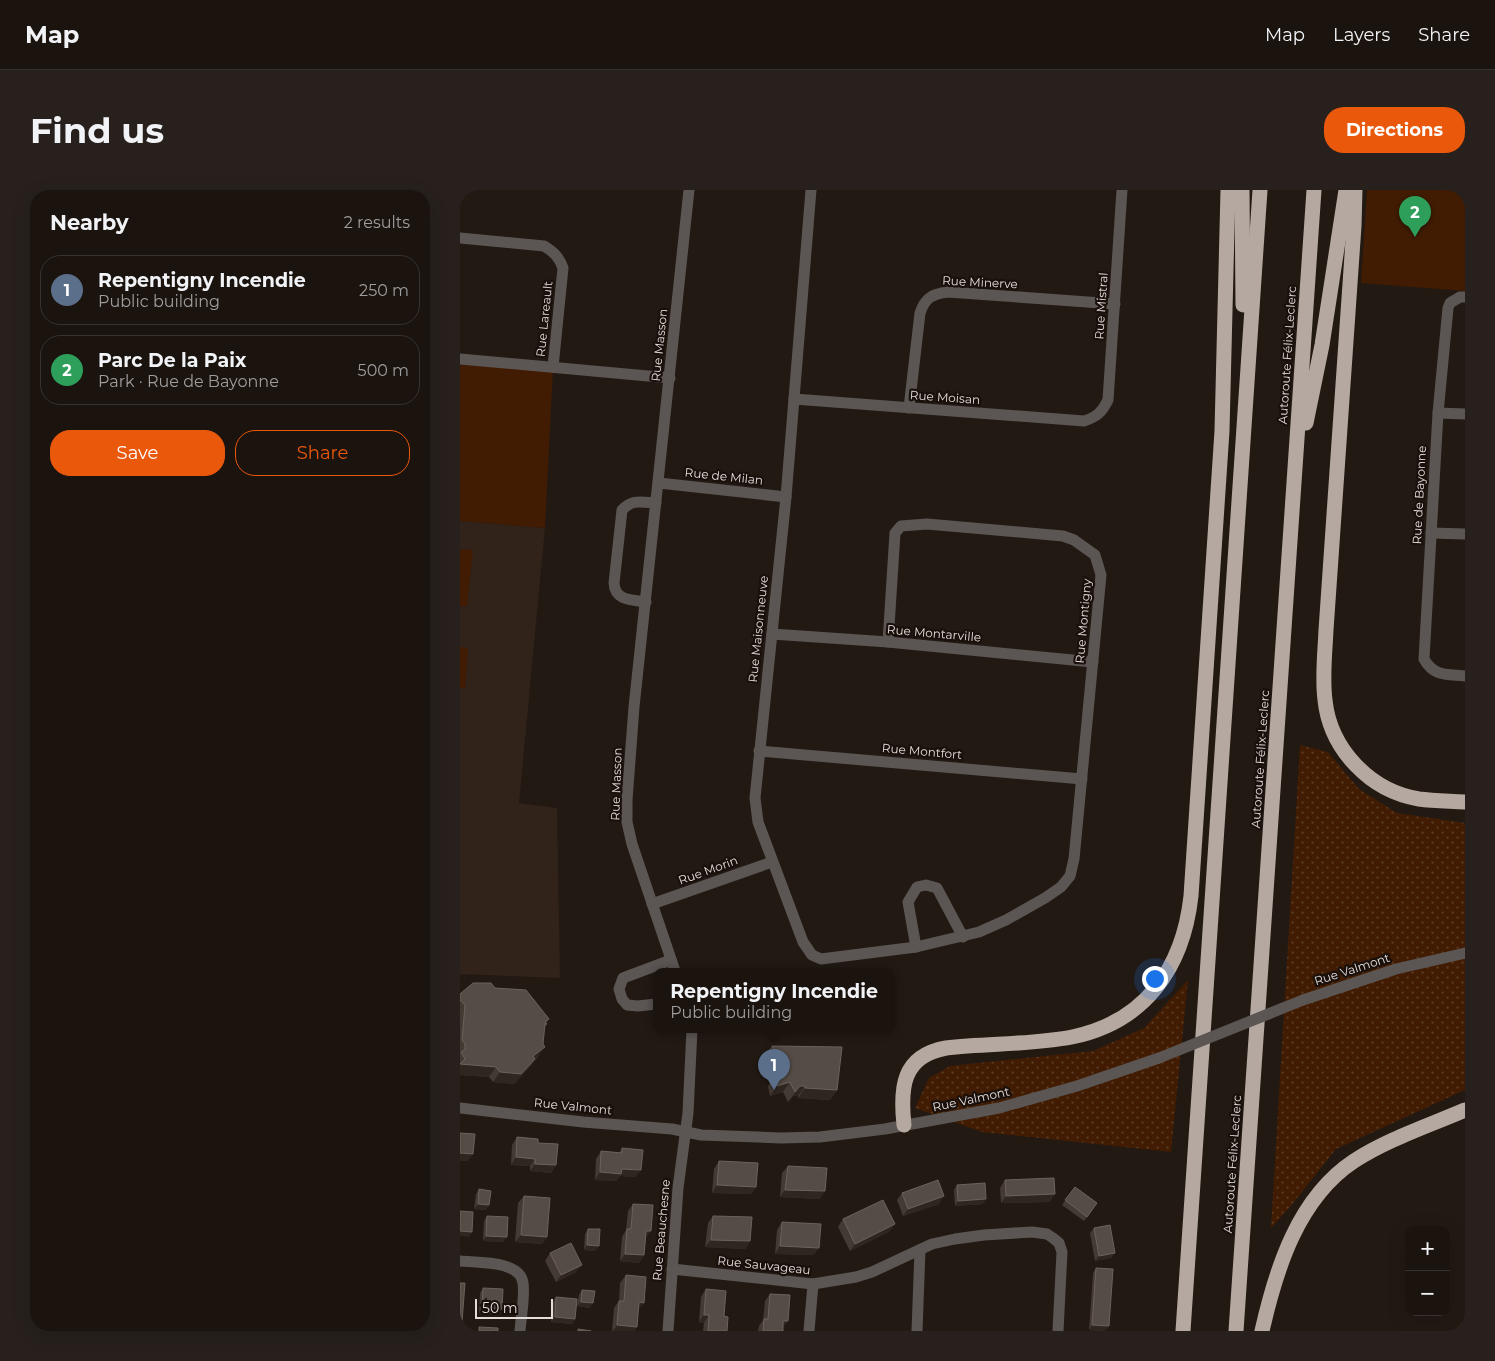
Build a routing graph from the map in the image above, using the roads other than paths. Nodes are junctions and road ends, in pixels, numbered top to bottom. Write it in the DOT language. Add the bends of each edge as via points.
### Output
graph roads {
  1 [pos="689,190"];
  2 [pos="811,190"];
  3 [pos="1122,190"];
  4 [pos="1228,190"];
  5 [pos="1242,190"];
  6 [pos="1260,190"];
  7 [pos="1314,190"];
  8 [pos="1346,190"];
  9 [pos="1355,190"];
  10 [pos="460,238"];
  11 [pos="1465,297"];
  12 [pos="1115,304"];
  13 [pos="460,359"];
  14 [pos="553,367"];
  15 [pos="670,378"];
  16 [pos="794,399"];
  17 [pos="1246,407"];
  18 [pos="909,408"];
  19 [pos="1438,413"];
  20 [pos="1465,414"];
  21 [pos="1094,418"];
  22 [pos="1294,478"];
  23 [pos="659,483"];
  24 [pos="786,496"];
  25 [pos="656,503"];
  26 [pos="1431,533"];
  27 [pos="1465,534"];
  28 [pos="646,602"];
  29 [pos="772,634"];
  30 [pos="888,642"];
  31 [pos="1093,662"];
  32 [pos="1465,676"];
  33 [pos="759,751"];
  34 [pos="1082,779"];
  35 [pos="1465,802"];
  36 [pos="1074,859"];
  37 [pos="772,862"];
  38 [pos="652,904"];
  39 [pos="963,937"];
  40 [pos="916,947"];
  41 [pos="1465,954"];
  42 [pos="673,966"];
  43 [pos="653,971"];
  44 [pos="653,1004"];
  45 [pos="692,1033"];
  46 [pos="460,1108"];
  47 [pos="1465,1110"];
  48 [pos="904,1126"];
  49 [pos="685,1132"];
  50 [pos="920,1250"];
  51 [pos="460,1261"];
  52 [pos="672,1269"];
  53 [pos="813,1284"];
  54 [pos="520,1331"];
  55 [pos="668,1331"];
  56 [pos="809,1331"];
  57 [pos="917,1331"];
  58 [pos="1058,1331"];
  59 [pos="1183,1331"];
  60 [pos="1236,1331"];
  61 [pos="1262,1331"];
  1 -- 15 [label="street, Rue Masson"];
  2 -- 16 [label="street, Rue Maisonneuve"];
  3 -- 12 [label="street, Rue Mistral"];
  4 -- 48 [label="highway" via="1220,462 1191,896 1183,939 1171,966 1152,992 1132,1011 1104,1027 1063,1038 946,1048 923,1056 905,1080 902,1099"];
  5 -- 17 [label="highway"];
  6 -- 17 [label="highway"];
  7 -- 22 [label="highway, Autoroute Félix-Leclerc"];
  8 -- 22 [label="highway" via="1322,346"];
  9 -- 35 [label="highway" via="1326,630 1326,708 1341,747 1373,780 1414,798"];
  10 -- 14 [label="street, Rue Lareault" via="544,246 560,260 563,268"];
  11 -- 19 [label="street, Rue de Bayonne" via="1450,303 1448,308"];
  12 -- 18 [label="street, Rue Minerve" via="936,293 923,304 920,313"];
  12 -- 21 [label="street, Rue Mistral" via="1108,400 1103,411"];
  13 -- 14 [label="street"];
  14 -- 15 [label="street"];
  15 -- 23 [label="street, Rue Masson"];
  16 -- 18 [label="street, Rue Moisan"];
  16 -- 24 [label="street, Rue Maisonneuve"];
  17 -- 59 [label="highway"];
  18 -- 21 [label="street, Rue Moisan" via="1084,421"];
  19 -- 20 [label="street"];
  19 -- 26 [label="street, Rue de Bayonne"];
  22 -- 60 [label="highway, Autoroute Félix-Leclerc"];
  23 -- 24 [label="street, Rue de Milan"];
  23 -- 25 [label="street, Rue Masson"];
  24 -- 29 [label="street, Rue Maisonneuve"];
  25 -- 28 [label="street, Rue Masson"];
  25 -- 28 [label="street" via="628,504 622,510 614,583 614,590 622,598"];
  26 -- 27 [label="street"];
  26 -- 32 [label="street, Rue de Bayonne" via="1424,659 1436,672"];
  28 -- 38 [label="street, Rue Masson" via="634,707 627,822"];
  29 -- 30 [label="street, Rue Montarville"];
  29 -- 33 [label="street, Rue Maisonneuve"];
  30 -- 31 [label="street, Rue Montarville"];
  30 -- 31 [label="street, Rue Montigny" via="895,533 901,526 927,524 1063,536 1095,555 1101,575"];
  31 -- 34 [label="street, Rue Montigny"];
  33 -- 34 [label="street, Rue Montfort"];
  33 -- 37 [label="street, Rue Maisonneuve" via="756,810"];
  34 -- 36 [label="street, Rue Montigny"];
  36 -- 39 [label="street, Rue Maisonneuve" via="1070,876 1061,887 1006,920"];
  37 -- 38 [label="street, Rue Morin"];
  37 -- 40 [label="street, Rue Maisonneuve" via="803,942 812,954 821,959 834,959"];
  38 -- 42 [label="street, Rue Masson"];
  39 -- 40 [label="street, Rue Maisonneuve"];
  39 -- 40 [label="street" via="937,888 926,885 917,887 908,902"];
  41 -- 48 [label="street, Rue Valmont, bridge" via="1386,972 1303,1000 1090,1082 962,1116"];
  43 -- 44 [label="street, Rue Masson" via="623,978 619,989 627,1005"];
  45 -- 49 [label="street"];
  46 -- 49 [label="street, Rue Valmont"];
  47 -- 61 [label="highway" via="1363,1155 1326,1184 1307,1211 1288,1248 1272,1290"];
  48 -- 49 [label="street, Rue Valmont" via="807,1138"];
  49 -- 52 [label="street, Rue Beauchesne"];
  50 -- 53 [label="street, Rue Sauvageau" via="856,1277"];
  50 -- 57 [label="street"];
  50 -- 58 [label="street, Rue Sauvageau" via="932,1244 984,1235 1032,1232 1053,1238 1062,1252"];
  51 -- 54 [label="street" via="505,1265 521,1276"];
  52 -- 53 [label="street, Rue Sauvageau"];
  52 -- 55 [label="street, Rue Beauchesne"];
  53 -- 56 [label="street"];
}
